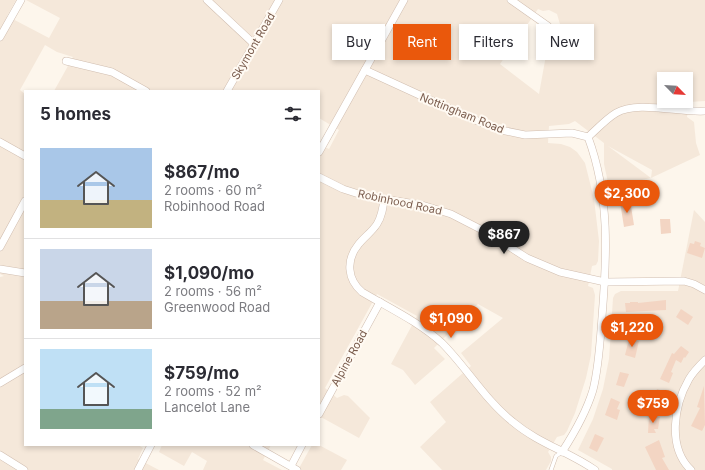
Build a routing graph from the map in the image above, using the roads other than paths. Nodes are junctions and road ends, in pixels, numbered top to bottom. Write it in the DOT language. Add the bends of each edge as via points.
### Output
graph roads {
  1 [pos="21,0"];
  2 [pos="207,0"];
  3 [pos="279,0"];
  4 [pos="404,0"];
  5 [pos="511,0"];
  6 [pos="545,24"];
  7 [pos="0,37"];
  8 [pos="254,44"];
  9 [pos="66,61"];
  10 [pos="365,70"];
  11 [pos="144,90"];
  12 [pos="228,90"];
  13 [pos="705,111"];
  14 [pos="588,137"];
  15 [pos="0,142"];
  16 [pos="320,150"];
  17 [pos="24,155"];
  18 [pos="320,177"];
  19 [pos="384,200"];
  20 [pos="24,203"];
  21 [pos="0,248"];
  22 [pos="0,269"];
  23 [pos="24,273"];
  24 [pos="605,282"];
  25 [pos="705,290"];
  26 [pos="380,302"];
  27 [pos="705,360"];
  28 [pos="24,369"];
  29 [pos="0,383"];
  30 [pos="320,412"];
  31 [pos="150,446"];
  32 [pos="256,446"];
  33 [pos="302,446"];
  34 [pos="562,452"];
  35 [pos="0,455"];
  36 [pos="294,468"];
  37 [pos="24,470"];
  38 [pos="138,470"];
  39 [pos="551,470"];
  40 [pos="595,470"];
  41 [pos="691,470"];
  1 -- 7 [label="street"];
  2 -- 8 [label="street"];
  3 -- 8 [label="street, Skymont Road"];
  4 -- 10 [label="street"];
  5 -- 6 [label="street"];
  8 -- 12 [label="street, Skymont Road"];
  9 -- 11 [label="street" via="112,72"];
  10 -- 14 [label="street, Nottingham Road" via="501,130 525,134 572,133"];
  10 -- 16 [label="street"];
  13 -- 14 [label="street" via="632,108 617,113"];
  14 -- 24 [label="street" via="604,210"];
  15 -- 17 [label="street"];
  18 -- 19 [label="street, Robinhood Road" via="354,192"];
  19 -- 24 [label="street, Robinhood Road" via="422,205 448,213 484,230 543,266"];
  19 -- 26 [label="street" via="378,222 353,252 349,266 356,286"];
  20 -- 21 [label="street"];
  22 -- 23 [label="street"];
  24 -- 25 [label="street, Robinhood Road" via="681,281"];
  24 -- 34 [label="street" via="599,359 593,390 576,431"];
  26 -- 30 [label="street, Alpine Road"];
  26 -- 34 [label="street" via="423,328 436,339 509,419"];
  27 -- 41 [label="street" via="686,385 676,420 678,447"];
  28 -- 29 [label="street"];
  31 -- 38 [label="street"];
  32 -- 36 [label="street"];
  33 -- 36 [label="street"];
  34 -- 39 [label="lane" via="556,456"];
  34 -- 40 [label="street"];
  35 -- 37 [label="street"];
}
